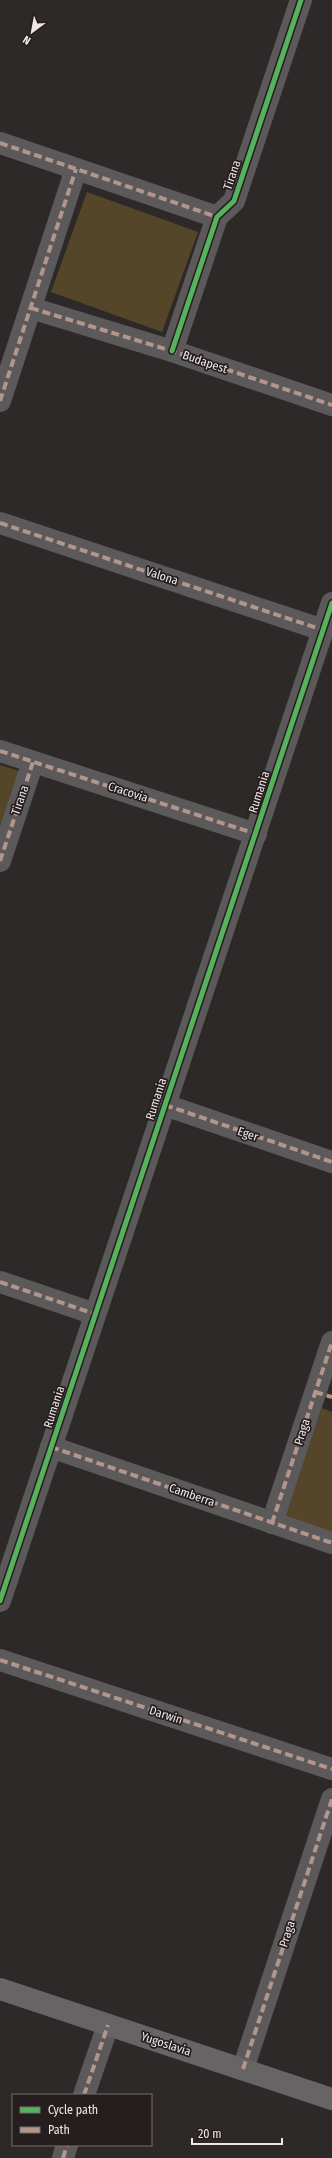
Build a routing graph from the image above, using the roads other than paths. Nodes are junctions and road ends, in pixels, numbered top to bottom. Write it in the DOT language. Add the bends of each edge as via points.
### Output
graph roads {
  1 [pos="301,0"];
  2 [pos="0,143"];
  3 [pos="76,169"];
  4 [pos="217,217"];
  5 [pos="31,308"];
  6 [pos="172,350"];
  7 [pos="0,401"];
  8 [pos="332,405"];
  9 [pos="0,523"];
  10 [pos="332,603"];
  11 [pos="323,630"];
  12 [pos="0,751"];
  13 [pos="33,762"];
  14 [pos="256,834"];
  15 [pos="0,861"];
  16 [pos="165,1106"];
  17 [pos="332,1162"];
  18 [pos="0,1282"];
  19 [pos="95,1314"];
  20 [pos="332,1342"];
  21 [pos="324,1395"];
  22 [pos="51,1447"];
  23 [pos="272,1523"];
  24 [pos="332,1544"];
  25 [pos="0,1601"];
  26 [pos="0,1660"];
  27 [pos="332,1769"];
  28 [pos="332,1799"];
  29 [pos="0,1989"];
  30 [pos="108,2024"];
  31 [pos="243,2069"];
  32 [pos="84,2094"];
  33 [pos="332,2099"];
  34 [pos="67,2146"];
  35 [pos="63,2158"];
  1 -- 4 [label="street, Tirana" via="234,201"];
  2 -- 3 [label="street"];
  3 -- 4 [label="street"];
  3 -- 5 [label="street"];
  4 -- 6 [label="street, Tirana"];
  5 -- 6 [label="street, Budapest"];
  5 -- 7 [label="street"];
  6 -- 8 [label="street, Budapest"];
  9 -- 11 [label="street, Valona"];
  10 -- 11 [label="street, Rumania"];
  11 -- 14 [label="street, Rumania"];
  12 -- 13 [label="street, Cracovia"];
  13 -- 14 [label="street, Cracovia"];
  13 -- 15 [label="street, Tirana"];
  14 -- 16 [label="street, Rumania"];
  16 -- 17 [label="street, Eger"];
  16 -- 19 [label="street, Rumania"];
  18 -- 19 [label="street"];
  19 -- 22 [label="street, Rumania"];
  20 -- 21 [label="street, Praga"];
  21 -- 23 [label="street, Praga"];
  22 -- 23 [label="street, Camberra"];
  22 -- 25 [label="street, Rumania"];
  23 -- 24 [label="street, Camberra"];
  26 -- 27 [label="street, Darwin"];
  28 -- 31 [label="street, Praga"];
  29 -- 30 [label="street, Yugoslavia"];
  30 -- 31 [label="street, Yugoslavia"];
  30 -- 32 [label="street"];
  31 -- 33 [label="street, Yugoslavia"];
  34 -- 35 [label="street"];
}
